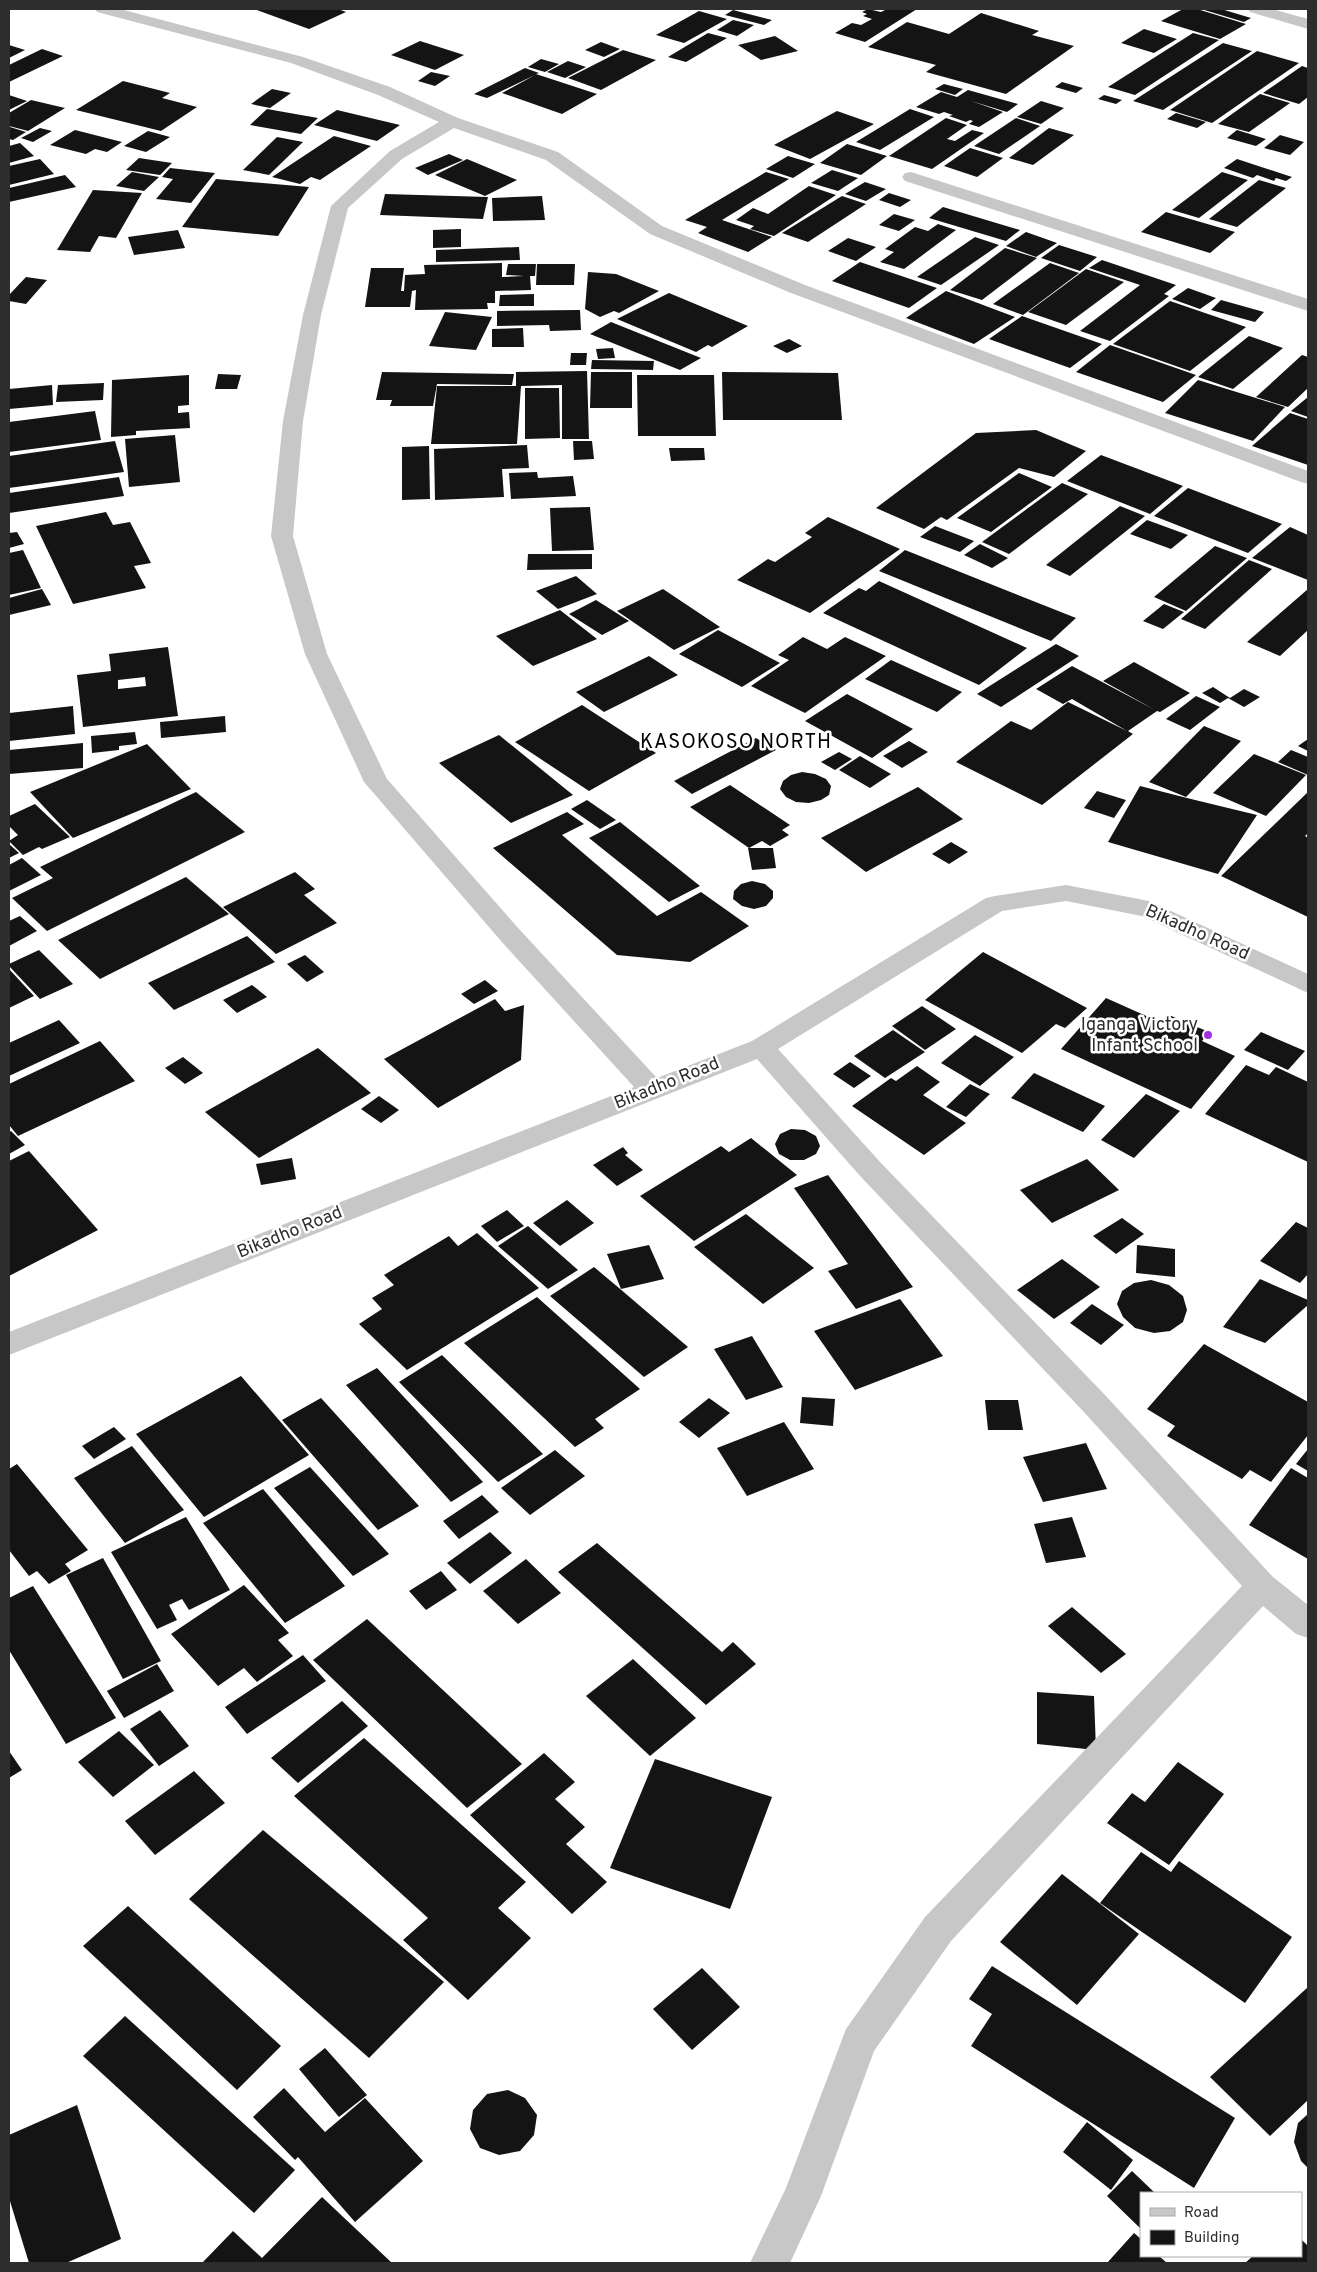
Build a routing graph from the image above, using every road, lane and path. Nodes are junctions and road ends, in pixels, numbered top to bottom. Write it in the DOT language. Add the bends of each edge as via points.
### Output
graph roads {
  1 [pos="103,9"];
  2 [pos="1256,9"];
  3 [pos="1308,24"];
  4 [pos="452,122"];
  5 [pos="911,177"];
  6 [pos="1308,305"];
  7 [pos="1308,478"];
  8 [pos="1308,984"];
  9 [pos="761,1047"];
  10 [pos="653,1090"];
  11 [pos="9,1344"];
  12 [pos="1262,1586"];
  13 [pos="1308,1624"];
  14 [pos="770,2263"];
  1 -- 4 [label="street" via="297,60 384,91"];
  2 -- 3 [label="street"];
  4 -- 7 [label="street" via="552,156 656,230 798,289"];
  4 -- 10 [label="street" via="396,155 340,206 312,315 293,420 282,536 316,654 376,782 510,935"];
  5 -- 6 [label="street"];
  8 -- 9 [label="street, Bikadho Road" via="1149,909 1066,892 995,904"];
  9 -- 10 [label="street, Bikadho Road"];
  9 -- 12 [label="street" via="871,1170 1094,1403"];
  10 -- 11 [label="street, Bikadho Road"];
  12 -- 13 [label="street"];
  12 -- 14 [label="street" via="938,1929 859,2040 802,2196"];
}
